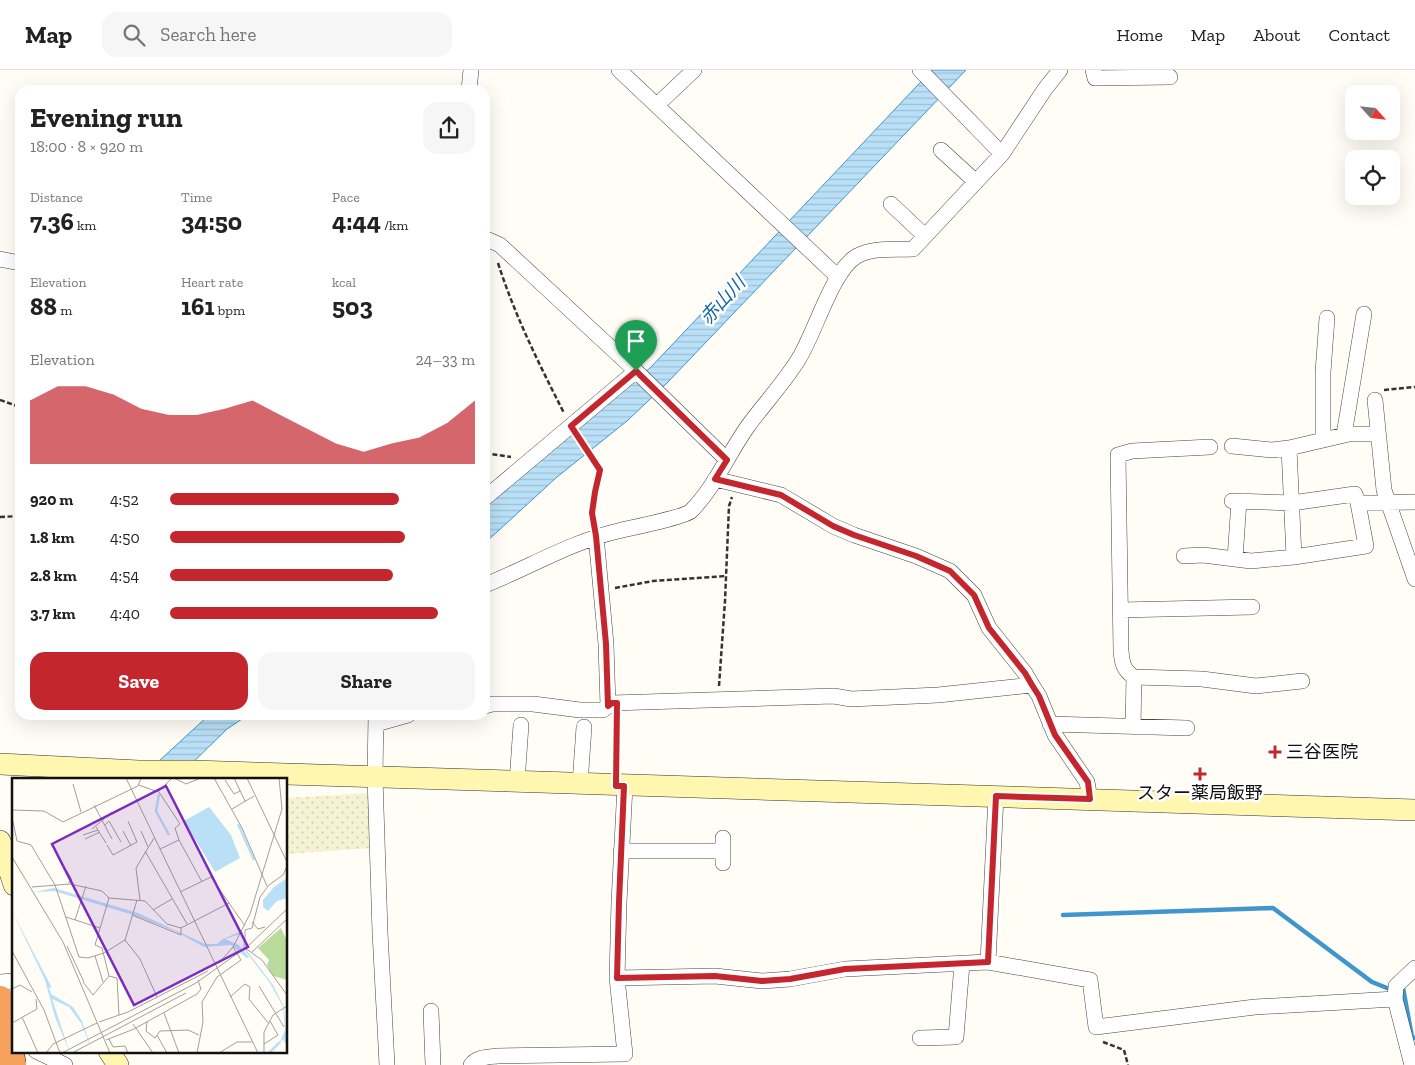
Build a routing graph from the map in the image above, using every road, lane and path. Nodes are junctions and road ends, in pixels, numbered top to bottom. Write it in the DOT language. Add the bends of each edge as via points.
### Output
graph roads {
  1 [pos="470,70"];
  2 [pos="619,70"];
  3 [pos="694,70"];
  4 [pos="1060,70"];
  5 [pos="1093,70"];
  6 [pos="922,72"];
  7 [pos="1170,77"];
  8 [pos="469,85"];
  9 [pos="657,105"];
  10 [pos="941,150"];
  11 [pos="1002,154"];
  12 [pos="976,182"];
  13 [pos="891,204"];
  14 [pos="925,236"];
  15 [pos="490,238"];
  16 [pos="490,246"];
  17 [pos="0,258"];
  18 [pos="15,262"];
  19 [pos="838,277"];
  20 [pos="1364,314"];
  21 [pos="1327,318"];
  22 [pos="636,371"];
  23 [pos="0,400"];
  24 [pos="1375,400"];
  25 [pos="15,405"];
  26 [pos="571,426"];
  27 [pos="1378,434"];
  28 [pos="1344,435"];
  29 [pos="1323,440"];
  30 [pos="1232,446"];
  31 [pos="1210,447"];
  32 [pos="1290,448"];
  33 [pos="490,454"];
  34 [pos="530,460"];
  35 [pos="727,460"];
  36 [pos="715,479"];
  37 [pos="738,484"];
  38 [pos="490,494"];
  39 [pos="1388,502"];
  40 [pos="1415,502"];
  41 [pos="1292,503"];
  42 [pos="1358,503"];
  43 [pos="15,516"];
  44 [pos="0,517"];
  45 [pos="596,536"];
  46 [pos="1184,556"];
  47 [pos="1294,557"];
  48 [pos="1235,559"];
  49 [pos="726,576"];
  50 [pos="1415,578"];
  51 [pos="490,583"];
  52 [pos="601,590"];
  53 [pos="1252,607"];
  54 [pos="1120,610"];
  55 [pos="1134,677"];
  56 [pos="1302,681"];
  57 [pos="1032,685"];
  58 [pos="718,700"];
  59 [pos="490,705"];
  60 [pos="612,705"];
  61 [pos="376,720"];
  62 [pos="1050,724"];
  63 [pos="521,725"];
  64 [pos="584,727"];
  65 [pos="1133,727"];
  66 [pos="1187,728"];
  67 [pos="0,764"];
  68 [pos="375,777"];
  69 [pos="517,782"];
  70 [pos="580,784"];
  71 [pos="620,786"];
  72 [pos="996,796"];
  73 [pos="1090,799"];
  74 [pos="1415,810"];
  75 [pos="0,841"];
  76 [pos="621,851"];
  77 [pos="723,851"];
  78 [pos="12,879"];
  79 [pos="988,962"];
  80 [pos="962,964"];
  81 [pos="1415,968"];
  82 [pos="617,978"];
  83 [pos="1395,999"];
  84 [pos="0,1000"];
  85 [pos="431,1011"];
  86 [pos="1096,1027"];
  87 [pos="920,1038"];
  88 [pos="12,1044"];
  89 [pos="0,1046"];
  90 [pos="38,1052"];
  91 [pos="111,1052"];
  92 [pos="12,1065"];
  93 [pos="65,1065"];
  94 [pos="118,1065"];
  95 [pos="387,1065"];
  96 [pos="432,1065"];
  97 [pos="471,1065"];
  98 [pos="1128,1065"];
  99 [pos="1412,1065"];
  1 -- 8 [label="street"];
  2 -- 9 [label="street"];
  3 -- 9 [label="street"];
  4 -- 11 [label="street"];
  5 -- 7 [label="street" via="1095,78"];
  6 -- 11 [label="street"];
  9 -- 19 [label="street"];
  10 -- 12 [label="street"];
  11 -- 12 [label="street"];
  12 -- 14 [label="street"];
  13 -- 14 [label="street"];
  14 -- 19 [label="street" via="913,249 869,251 856,256"];
  15 -- 22 [label="street"];
  16 -- 26 [label="path" via="535,357"];
  17 -- 18 [label="street"];
  19 -- 35 [label="street" via="811,339"];
  20 -- 28 [label="street"];
  21 -- 29 [label="street"];
  22 -- 26 [label="street"];
  22 -- 35 [label="street"];
  23 -- 25 [label="path"];
  24 -- 27 [label="street"];
  26 -- 34 [label="street"];
  26 -- 45 [label="path" via="600,470 592,513"];
  27 -- 28 [label="street"];
  27 -- 39 [label="street"];
  28 -- 29 [label="street"];
  29 -- 32 [label="street"];
  30 -- 32 [label="street" via="1272,450"];
  31 -- 54 [label="street" via="1132,451 1118,456"];
  32 -- 41 [label="street"];
  33 -- 34 [label="path"];
  34 -- 38 [label="street"];
  35 -- 36 [label="street"];
  36 -- 37 [label="street"];
  36 -- 45 [label="street" via="689,513"];
  37 -- 49 [label="path" via="729,506"];
  37 -- 57 [label="street" via="781,495 840,529 950,571 974,595 989,628"];
  39 -- 40 [label="street"];
  39 -- 42 [label="street"];
  39 -- 50 [label="street"];
  41 -- 42 [label="street" via="1355,494"];
  41 -- 47 [label="street"];
  41 -- 48 [label="street" via="1235,501"];
  42 -- 47 [label="street" via="1366,546"];
  43 -- 44 [label="path"];
  45 -- 51 [label="street"];
  45 -- 52 [label="street"];
  46 -- 48 [label="street"];
  47 -- 48 [label="street" via="1251,561"];
  49 -- 52 [label="path" via="653,581"];
  49 -- 58 [label="path"];
  52 -- 60 [label="street"];
  53 -- 54 [label="street"];
  54 -- 55 [label="street" via="1123,666"];
  55 -- 56 [label="street" via="1202,679 1256,686"];
  55 -- 65 [label="street"];
  57 -- 58 [label="street" via="851,700 834,696"];
  57 -- 62 [label="street"];
  58 -- 60 [label="street"];
  59 -- 60 [label="street" via="532,704 580,710 603,710"];
  60 -- 71 [label="path"];
  61 -- 68 [label="street"];
  62 -- 65 [label="street"];
  62 -- 73 [label="street" via="1088,782"];
  63 -- 69 [label="street"];
  64 -- 70 [label="street"];
  65 -- 66 [label="street"];
  67 -- 68 [label="street"];
  68 -- 69 [label="street"];
  68 -- 95 [label="street"];
  69 -- 70 [label="street"];
  70 -- 71 [label="street"];
  71 -- 72 [label="street"];
  71 -- 76 [label="street"];
  72 -- 73 [label="street"];
  72 -- 79 [label="street"];
  73 -- 74 [label="street"];
  75 -- 78 [label="street"];
  76 -- 77 [label="street"];
  76 -- 82 [label="street"];
  79 -- 80 [label="street"];
  79 -- 86 [label="street" via="1090,980"];
  80 -- 82 [label="street" via="845,969 762,981 715,976"];
  80 -- 87 [label="street" via="956,1037"];
  81 -- 83 [label="street" via="1396,986"];
  82 -- 97 [label="street" via="625,1054 491,1057"];
  83 -- 86 [label="street" via="1255,1007"];
  83 -- 99 [label="street"];
  84 -- 92 [label="highway, bridge"];
  85 -- 96 [label="street"];
  86 -- 98 [label="path" via="1095,1038 1124,1050"];
  88 -- 89 [label="street"];
  90 -- 93 [label="street"];
  91 -- 94 [label="street"];
}
